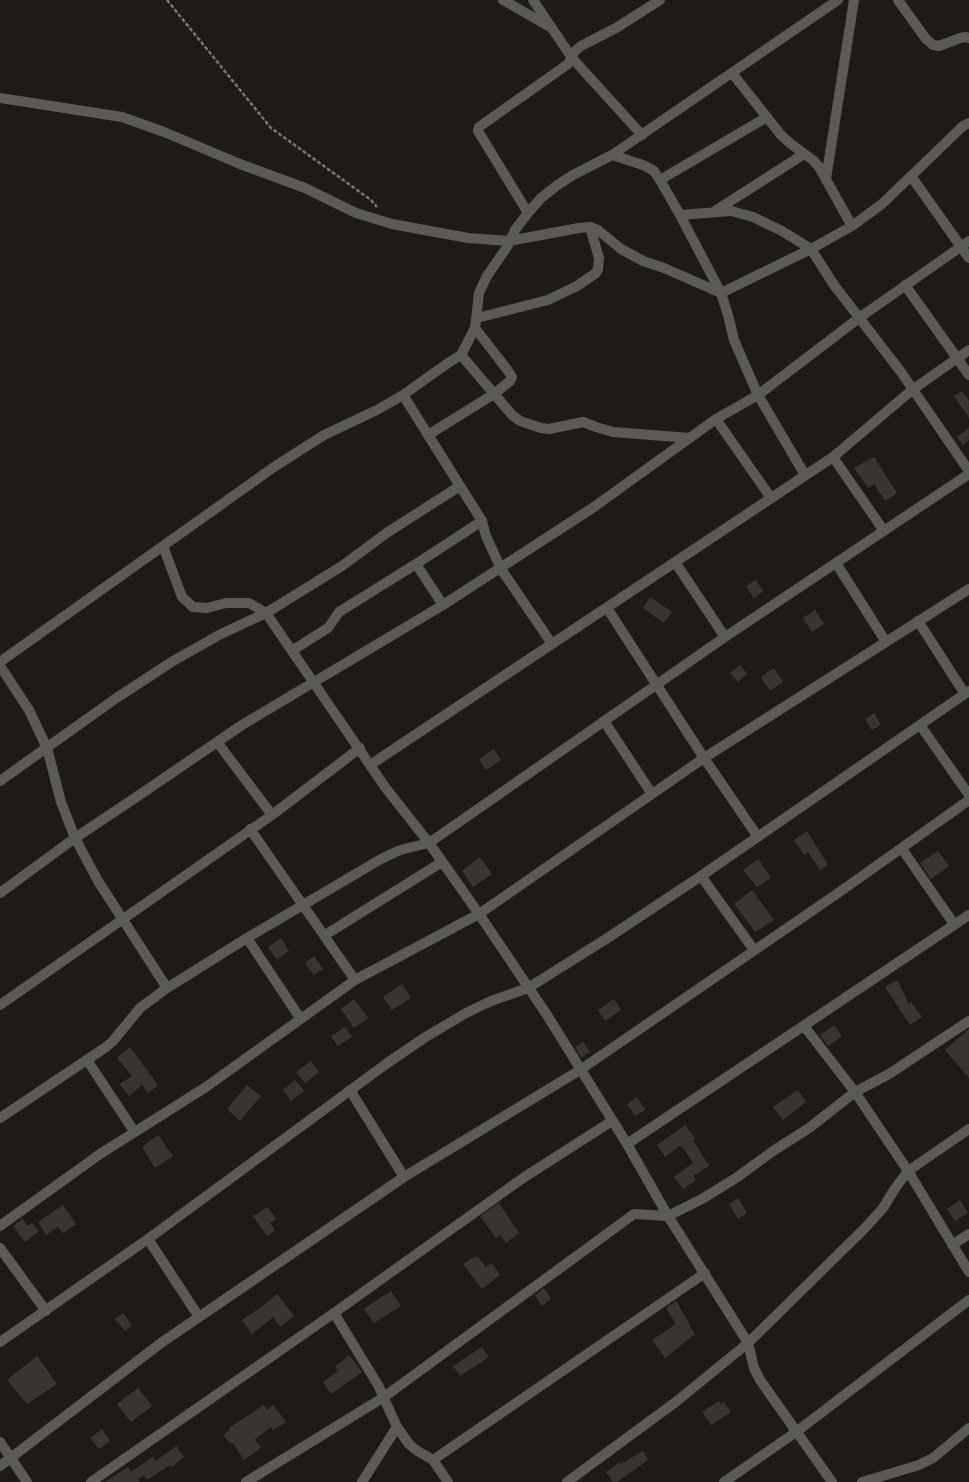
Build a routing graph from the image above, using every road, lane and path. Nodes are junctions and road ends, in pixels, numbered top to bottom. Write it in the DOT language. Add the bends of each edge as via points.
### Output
graph roads {
  1 [pos="167,0"];
  2 [pos="503,0"];
  3 [pos="533,0"];
  4 [pos="660,0"];
  5 [pos="838,0"];
  6 [pos="854,0"];
  7 [pos="898,0"];
  8 [pos="552,28"];
  9 [pos="969,38"];
  10 [pos="572,58"];
  11 [pos="732,73"];
  12 [pos="0,98"];
  13 [pos="767,117"];
  14 [pos="969,123"];
  15 [pos="642,135"];
  16 [pos="804,154"];
  17 [pos="612,155"];
  18 [pos="911,176"];
  19 [pos="826,179"];
  20 [pos="660,180"];
  21 [pos="714,212"];
  22 [pos="528,213"];
  23 [pos="680,215"];
  24 [pos="392,224"];
  25 [pos="852,226"];
  26 [pos="590,228"];
  27 [pos="509,241"];
  28 [pos="965,244"];
  29 [pos="811,249"];
  30 [pos="969,258"];
  31 [pos="905,285"];
  32 [pos="721,293"];
  33 [pos="859,318"];
  34 [pos="476,323"];
  35 [pos="969,350"];
  36 [pos="461,355"];
  37 [pos="958,358"];
  38 [pos="969,375"];
  39 [pos="912,390"];
  40 [pos="494,394"];
  41 [pos="403,395"];
  42 [pos="758,395"];
  43 [pos="716,419"];
  44 [pos="428,435"];
  45 [pos="690,438"];
  46 [pos="833,457"];
  47 [pos="966,457"];
  48 [pos="969,472"];
  49 [pos="805,475"];
  50 [pos="460,486"];
  51 [pos="771,498"];
  52 [pos="482,521"];
  53 [pos="884,531"];
  54 [pos="163,546"];
  55 [pos="675,562"];
  56 [pos="416,564"];
  57 [pos="836,564"];
  58 [pos="501,569"];
  59 [pos="969,589"];
  60 [pos="442,605"];
  61 [pos="606,608"];
  62 [pos="266,613"];
  63 [pos="918,621"];
  64 [pos="725,637"];
  65 [pos="886,642"];
  66 [pos="552,644"];
  67 [pos="293,650"];
  68 [pos="0,662"];
  69 [pos="0,666"];
  70 [pos="314,682"];
  71 [pos="657,684"];
  72 [pos="967,692"];
  73 [pos="604,721"];
  74 [pos="920,725"];
  75 [pos="217,742"];
  76 [pos="47,748"];
  77 [pos="360,748"];
  78 [pos="704,758"];
  79 [pos="370,765"];
  80 [pos="0,781"];
  81 [pos="652,794"];
  82 [pos="969,795"];
  83 [pos="969,800"];
  84 [pos="272,815"];
  85 [pos="250,829"];
  86 [pos="758,837"];
  87 [pos="76,838"];
  88 [pos="429,842"];
  89 [pos="902,849"];
  90 [pos="442,862"];
  91 [pos="701,876"];
  92 [pos="0,893"];
  93 [pos="304,905"];
  94 [pos="480,914"];
  95 [pos="969,915"];
  96 [pos="122,919"];
  97 [pos="954,924"];
  98 [pos="325,935"];
  99 [pos="247,938"];
  100 [pos="754,950"];
  101 [pos="355,980"];
  102 [pos="167,988"];
  103 [pos="528,988"];
  104 [pos="0,1005"];
  105 [pos="300,1018"];
  106 [pos="969,1020"];
  107 [pos="804,1026"];
  108 [pos="87,1060"];
  109 [pos="580,1070"];
  110 [pos="350,1090"];
  111 [pos="855,1092"];
  112 [pos="0,1118"];
  113 [pos="612,1121"];
  114 [pos="969,1129"];
  115 [pos="134,1131"];
  116 [pos="627,1144"];
  117 [pos="908,1171"];
  118 [pos="404,1177"];
  119 [pos="668,1216"];
  120 [pos="0,1226"];
  121 [pos="969,1234"];
  122 [pos="148,1239"];
  123 [pos="952,1245"];
  124 [pos="0,1248"];
  125 [pos="969,1272"];
  126 [pos="705,1273"];
  127 [pos="969,1300"];
  128 [pos="46,1311"];
  129 [pos="334,1313"];
  130 [pos="199,1317"];
  131 [pos="0,1342"];
  132 [pos="748,1343"];
  133 [pos="384,1397"];
  134 [pos="397,1427"];
  135 [pos="969,1428"];
  136 [pos="796,1432"];
  137 [pos="0,1442"];
  138 [pos="11,1458"];
  139 [pos="433,1460"];
  140 [pos="0,1466"];
  141 [pos="27,1482"];
  142 [pos="91,1482"];
  143 [pos="246,1482"];
  144 [pos="362,1482"];
  145 [pos="448,1482"];
  146 [pos="568,1482"];
  147 [pos="724,1482"];
  148 [pos="832,1482"];
  149 [pos="862,1482"];
  1 -- 24 [label="path" via="271,128 371,200"];
  2 -- 8 [label="street"];
  3 -- 8 [label="street"];
  4 -- 10 [label="street" via="616,28 581,46"];
  5 -- 11 [label="street"];
  6 -- 19 [label="street"];
  7 -- 9 [label="street" via="933,45 939,46 960,38"];
  8 -- 10 [label="street"];
  10 -- 15 [label="street"];
  10 -- 22 [label="street" via="551,78 479,127 478,131"];
  11 -- 13 [label="street"];
  11 -- 15 [label="street"];
  12 -- 24 [label="street" via="122,117 305,188 356,213"];
  13 -- 16 [label="street" via="781,135"];
  13 -- 20 [label="street"];
  14 -- 18 [label="street"];
  15 -- 17 [label="street"];
  16 -- 19 [label="street" via="814,161"];
  16 -- 21 [label="street"];
  17 -- 20 [label="street" via="643,165 654,171"];
  17 -- 22 [label="street" via="573,175 542,198"];
  18 -- 25 [label="street" via="882,204"];
  18 -- 28 [label="street"];
  19 -- 25 [label="street"];
  20 -- 23 [label="street"];
  21 -- 23 [label="street"];
  21 -- 29 [label="street" via="731,211 753,216"];
  22 -- 27 [label="street"];
  23 -- 32 [label="street"];
  24 -- 27 [label="street" via="468,238"];
  25 -- 29 [label="street"];
  26 -- 27 [label="street"];
  26 -- 32 [label="street" via="598,230 621,249 643,261"];
  26 -- 34 [label="street" via="598,258 596,273 577,286 548,300"];
  27 -- 34 [label="street" via="479,293"];
  28 -- 30 [label="street"];
  28 -- 31 [label="street"];
  29 -- 32 [label="street"];
  29 -- 33 [label="street"];
  31 -- 33 [label="street"];
  31 -- 37 [label="street"];
  32 -- 42 [label="street" via="734,340"];
  33 -- 39 [label="street"];
  33 -- 42 [label="street"];
  34 -- 36 [label="street"];
  34 -- 40 [label="street" via="512,377"];
  35 -- 37 [label="street"];
  36 -- 40 [label="street"];
  36 -- 41 [label="street"];
  37 -- 38 [label="street"];
  37 -- 39 [label="street"];
  39 -- 46 [label="street"];
  39 -- 47 [label="street"];
  40 -- 44 [label="street"];
  40 -- 45 [label="street" via="516,419 542,428 549,429 583,422 613,432"];
  41 -- 44 [label="street"];
  41 -- 54 [label="street" via="378,410 324,435 274,467"];
  42 -- 43 [label="street"];
  42 -- 49 [label="street"];
  43 -- 45 [label="street"];
  43 -- 51 [label="street"];
  44 -- 50 [label="street"];
  45 -- 58 [label="street" via="594,507"];
  46 -- 49 [label="street"];
  46 -- 53 [label="street"];
  47 -- 48 [label="street"];
  48 -- 53 [label="street"];
  49 -- 51 [label="street"];
  50 -- 52 [label="street"];
  50 -- 62 [label="street" via="388,532 342,566"];
  51 -- 55 [label="street"];
  52 -- 56 [label="street"];
  52 -- 58 [label="street"];
  53 -- 57 [label="street"];
  54 -- 62 [label="street" via="182,597 193,608 208,608 226,602 249,603"];
  54 -- 68 [label="street"];
  55 -- 61 [label="street"];
  55 -- 64 [label="street"];
  56 -- 60 [label="street"];
  56 -- 67 [label="street" via="339,612 328,628"];
  57 -- 64 [label="street"];
  57 -- 65 [label="street"];
  58 -- 60 [label="street"];
  58 -- 66 [label="street"];
  59 -- 63 [label="street"];
  60 -- 70 [label="street"];
  61 -- 66 [label="street"];
  61 -- 71 [label="street"];
  62 -- 67 [label="street"];
  62 -- 76 [label="street" via="221,634 174,661"];
  63 -- 65 [label="street"];
  63 -- 72 [label="street"];
  64 -- 71 [label="street"];
  65 -- 78 [label="street"];
  66 -- 79 [label="street"];
  67 -- 70 [label="street"];
  69 -- 76 [label="street" via="29,710"];
  70 -- 75 [label="street"];
  70 -- 77 [label="street"];
  71 -- 73 [label="street"];
  71 -- 78 [label="street"];
  72 -- 74 [label="street"];
  73 -- 81 [label="street"];
  73 -- 88 [label="street"];
  74 -- 82 [label="street"];
  74 -- 86 [label="street"];
  75 -- 84 [label="street"];
  75 -- 87 [label="street"];
  76 -- 80 [label="street"];
  76 -- 87 [label="street" via="61,802"];
  77 -- 79 [label="street"];
  77 -- 84 [label="street"];
  78 -- 81 [label="street"];
  78 -- 86 [label="street"];
  79 -- 88 [label="street"];
  81 -- 94 [label="street"];
  83 -- 89 [label="street"];
  84 -- 85 [label="street"];
  85 -- 93 [label="street"];
  85 -- 96 [label="street"];
  86 -- 91 [label="street"];
  87 -- 92 [label="street"];
  87 -- 96 [label="street" via="98,881"];
  88 -- 90 [label="street"];
  88 -- 93 [label="street" via="400,850 381,859"];
  89 -- 97 [label="street"];
  89 -- 100 [label="street"];
  90 -- 94 [label="street"];
  90 -- 98 [label="street"];
  91 -- 100 [label="street"];
  91 -- 103 [label="street"];
  93 -- 98 [label="street"];
  93 -- 99 [label="street"];
  94 -- 101 [label="street"];
  94 -- 103 [label="street"];
  95 -- 97 [label="street"];
  96 -- 102 [label="street"];
  96 -- 104 [label="street"];
  97 -- 107 [label="street"];
  98 -- 101 [label="street"];
  99 -- 102 [label="street"];
  99 -- 105 [label="street"];
  100 -- 109 [label="street"];
  101 -- 105 [label="street"];
  102 -- 108 [label="street" via="140,1008 113,1041"];
  103 -- 109 [label="street"];
  103 -- 110 [label="street" via="466,1013 424,1038"];
  105 -- 115 [label="street" via="206,1087"];
  106 -- 111 [label="street" via="889,1074"];
  107 -- 111 [label="street"];
  107 -- 116 [label="street"];
  108 -- 112 [label="street"];
  108 -- 115 [label="street"];
  109 -- 113 [label="street"];
  109 -- 118 [label="street"];
  110 -- 118 [label="street"];
  110 -- 122 [label="street"];
  111 -- 117 [label="street"];
  111 -- 119 [label="street" via="736,1178"];
  113 -- 116 [label="street"];
  113 -- 129 [label="street" via="523,1178"];
  114 -- 117 [label="street"];
  115 -- 120 [label="street"];
  116 -- 119 [label="street"];
  117 -- 123 [label="street"];
  117 -- 132 [label="street" via="883,1208 865,1228"];
  118 -- 130 [label="street"];
  119 -- 126 [label="street"];
  119 -- 133 [label="street" via="634,1214"];
  121 -- 123 [label="street"];
  122 -- 128 [label="street"];
  122 -- 130 [label="street"];
  123 -- 125 [label="street"];
  124 -- 128 [label="street"];
  126 -- 132 [label="street"];
  126 -- 139 [label="street"];
  127 -- 136 [label="street"];
  128 -- 131 [label="street"];
  129 -- 133 [label="street"];
  129 -- 142 [label="street"];
  130 -- 138 [label="street" via="95,1392"];
  132 -- 136 [label="street" via="754,1368 760,1380"];
  132 -- 146 [label="street" via="677,1401"];
  133 -- 134 [label="street"];
  133 -- 143 [label="street"];
  134 -- 139 [label="street" via="409,1444"];
  134 -- 144 [label="street"];
  135 -- 149 [label="street" via="933,1458"];
  136 -- 147 [label="street"];
  136 -- 148 [label="street"];
  137 -- 138 [label="street"];
  138 -- 140 [label="street"];
  138 -- 141 [label="street"];
  139 -- 145 [label="street"];
}
